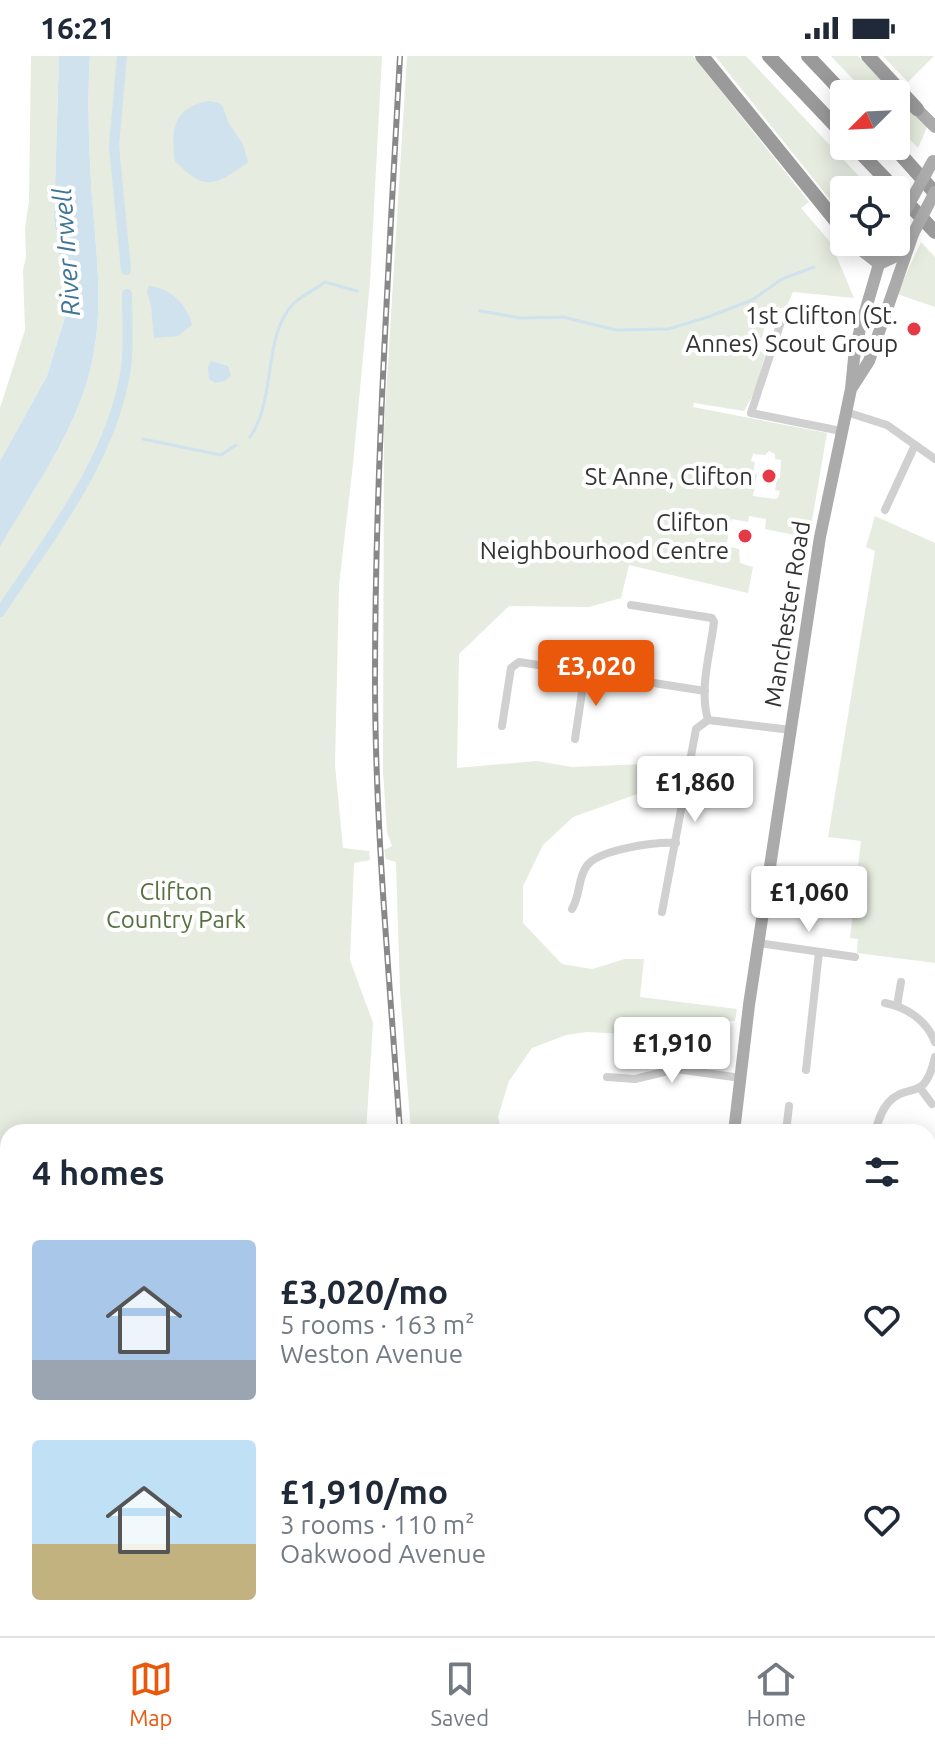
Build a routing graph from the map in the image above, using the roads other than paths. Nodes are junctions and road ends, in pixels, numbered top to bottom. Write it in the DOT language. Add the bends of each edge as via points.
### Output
graph roads {
  1 [pos="702,56"];
  2 [pos="769,56"];
  3 [pos="808,56"];
  4 [pos="868,56"];
  5 [pos="831,80"];
  6 [pos="917,109"];
  7 [pos="935,115"];
  8 [pos="830,120"];
  9 [pos="935,127"];
  10 [pos="867,160"];
  11 [pos="906,160"];
  12 [pos="934,160"];
  13 [pos="883,176"];
  14 [pos="935,192"];
  15 [pos="910,203"];
  16 [pos="910,205"];
  17 [pos="830,214"];
  18 [pos="935,232"];
  19 [pos="910,241"];
  20 [pos="869,256"];
  21 [pos="883,256"];
  22 [pos="896,256"];
  23 [pos="904,256"];
  24 [pos="879,264"];
  25 [pos="780,325"];
  26 [pos="851,389"];
  27 [pos="846,412"];
  28 [pos="841,431"];
  29 [pos="915,445"];
  30 [pos="935,459"];
  31 [pos="885,510"];
  32 [pos="631,605"];
  33 [pos="585,672"];
  34 [pos="705,691"];
  35 [pos="708,720"];
  36 [pos="502,726"];
  37 [pos="791,730"];
  38 [pos="575,739"];
  39 [pos="676,843"];
  40 [pos="572,909"];
  41 [pos="662,912"];
  42 [pos="758,943"];
  43 [pos="819,952"];
  44 [pos="855,957"];
  45 [pos="901,982"];
  46 [pos="885,1003"];
  47 [pos="897,1006"];
  48 [pos="935,1042"];
  49 [pos="935,1057"];
  50 [pos="806,1070"];
  51 [pos="607,1077"];
  52 [pos="741,1078"];
  53 [pos="920,1088"];
  54 [pos="932,1104"];
  55 [pos="789,1106"];
  56 [pos="735,1124"];
  57 [pos="791,1124"];
  58 [pos="878,1124"];
  1 -- 17 [label="highway"];
  2 -- 8 [label="highway"];
  3 -- 5 [label="highway"];
  4 -- 6 [label="highway"];
  6 -- 7 [label="main road"];
  6 -- 9 [label="main road"];
  10 -- 13 [label="highway"];
  11 -- 14 [label="highway"];
  12 -- 15 [label="main road, bridge"];
  14 -- 19 [label="main road, Manchester Road, bridge"];
  16 -- 18 [label="highway"];
  20 -- 24 [label="main road"];
  21 -- 24 [label="main road, Manchester Road"];
  22 -- 24 [label="main road"];
  23 -- 26 [label="main road, Manchester Road" via="869,361"];
  24 -- 26 [label="main road, Manchester Road"];
  25 -- 28 [label="street" via="751,413"];
  26 -- 27 [label="main road, Manchester Road"];
  27 -- 28 [label="main road, Manchester Road"];
  27 -- 29 [label="street" via="887,425"];
  28 -- 37 [label="main road, Manchester Road"];
  29 -- 30 [label="street"];
  29 -- 31 [label="street"];
  32 -- 34 [label="street" via="712,618"];
  33 -- 34 [label="street"];
  33 -- 36 [label="street" via="514,664"];
  33 -- 38 [label="street"];
  34 -- 35 [label="street"];
  35 -- 37 [label="street"];
  35 -- 39 [label="street" via="696,729"];
  37 -- 42 [label="main road, Manchester Road"];
  39 -- 40 [label="street" via="634,845 589,862"];
  39 -- 41 [label="street"];
  42 -- 43 [label="street"];
  42 -- 52 [label="main road, Manchester Road"];
  43 -- 44 [label="street"];
  43 -- 50 [label="street"];
  45 -- 47 [label="street"];
  46 -- 47 [label="street"];
  47 -- 48 [label="street" via="917,1017"];
  49 -- 53 [label="street"];
  51 -- 52 [label="street" via="635,1079 676,1069"];
  52 -- 56 [label="main road, Manchester Road"];
  53 -- 54 [label="street"];
  53 -- 58 [label="street" via="893,1098"];
  55 -- 57 [label="street"];
}
